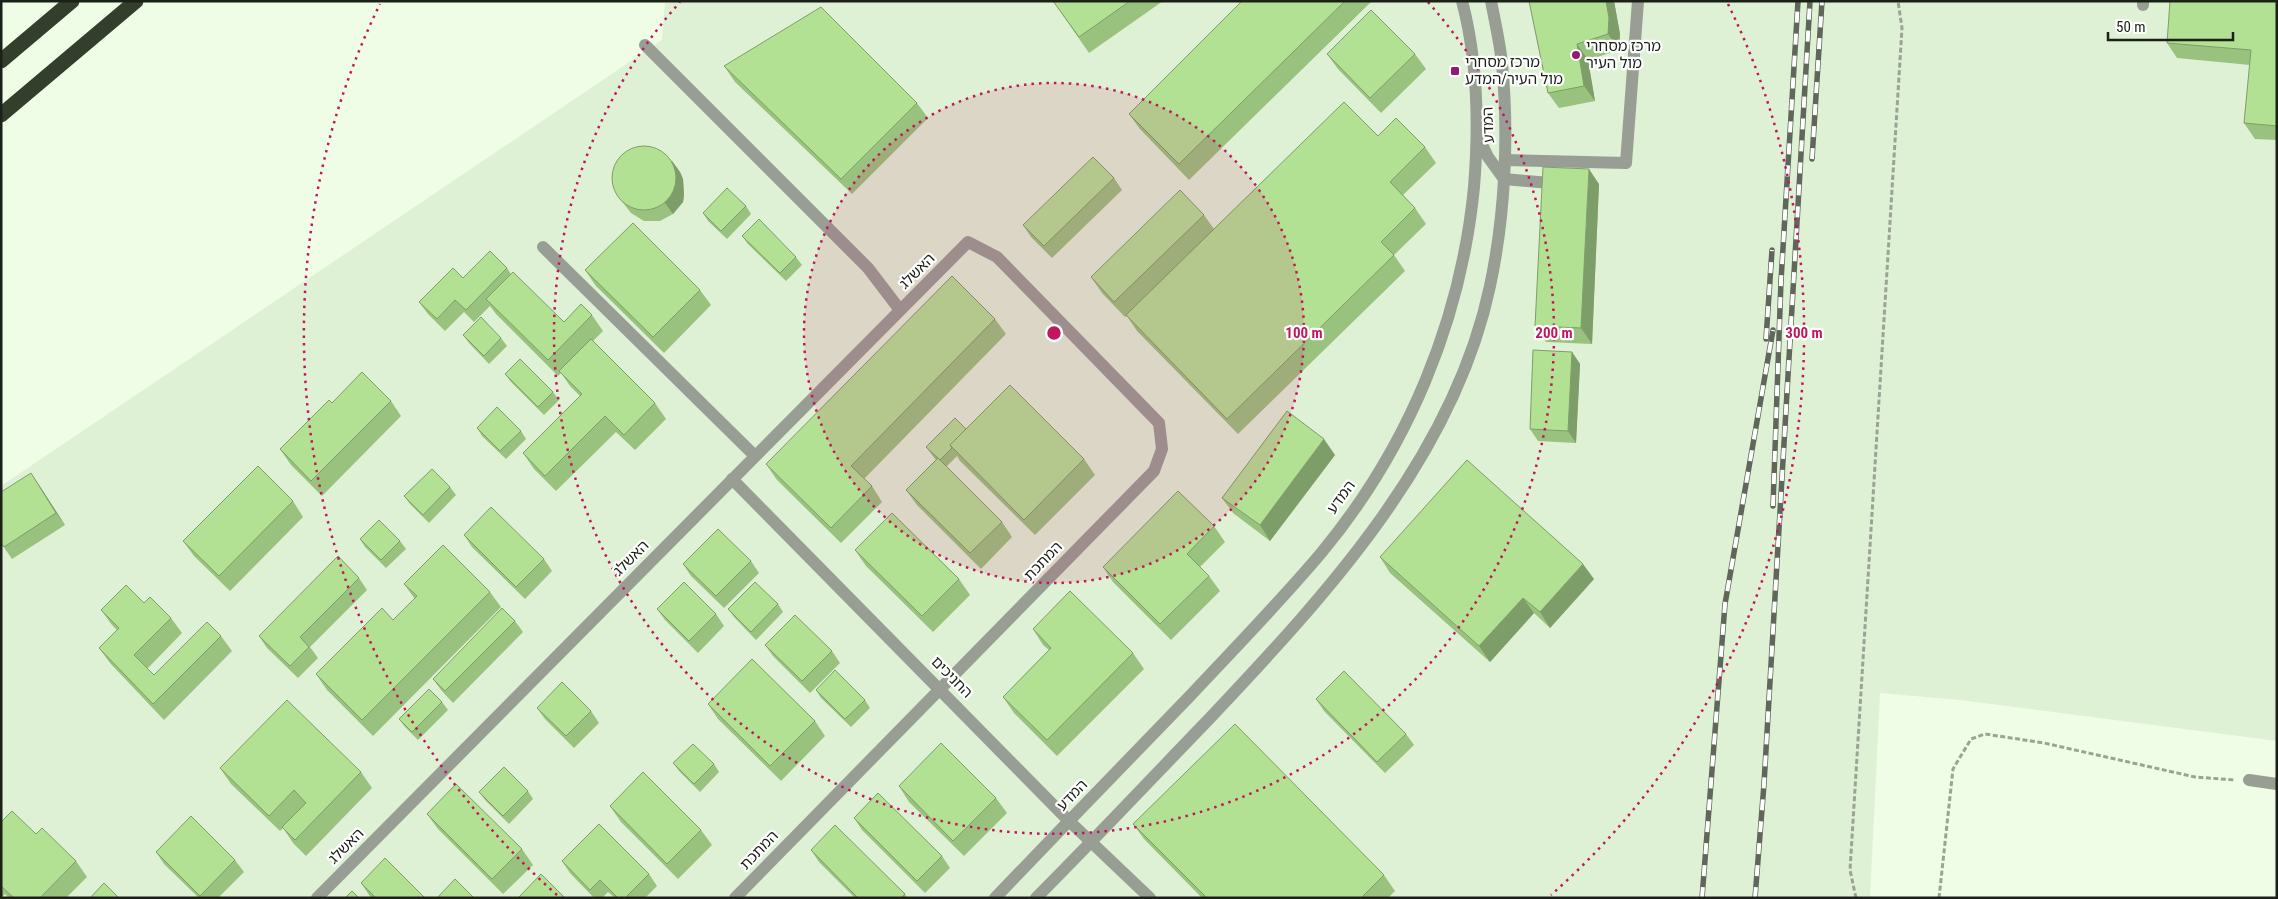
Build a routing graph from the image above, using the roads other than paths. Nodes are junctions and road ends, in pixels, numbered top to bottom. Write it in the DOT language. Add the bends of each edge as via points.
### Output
graph roads {
  1 [pos="62,1"];
  2 [pos="72,1"];
  3 [pos="136,1"];
  4 [pos="1462,1"];
  5 [pos="1491,1"];
  6 [pos="1638,1"];
  7 [pos="43,26"];
  8 [pos="644,45"];
  9 [pos="1,61"];
  10 [pos="1,115"];
  11 [pos="1477,134"];
  12 [pos="1505,160"];
  13 [pos="1504,179"];
  14 [pos="1550,182"];
  15 [pos="968,242"];
  16 [pos="543,248"];
  17 [pos="900,310"];
  18 [pos="755,456"];
  19 [pos="732,479"];
  20 [pos="940,689"];
  21 [pos="2249,780"];
  22 [pos="2277,784"];
  23 [pos="1069,821"];
  24 [pos="1091,843"];
  25 [pos="317,898"];
  26 [pos="735,898"];
  27 [pos="995,898"];
  28 [pos="1036,898"];
  29 [pos="1150,898"];
  1 -- 7 [label="street"];
  2 -- 7 [label="highway"];
  3 -- 10 [label="highway"];
  4 -- 11 [label="street, המדע" via="1473,62"];
  5 -- 12 [label="street, המדע" via="1502,64"];
  6 -- 12 [label="street" via="1626,164"];
  7 -- 9 [label="highway"];
  8 -- 17 [label="street" via="868,268"];
  11 -- 13 [label="street"];
  11 -- 23 [label="street, המדע" via="1471,214 1461,274 1445,333 1392,449 1365,494 1322,551 1222,662"];
  12 -- 13 [label="street, המדע"];
  13 -- 14 [label="street"];
  13 -- 24 [label="street, המדע" via="1490,288 1476,334 1458,385 1427,447 1395,499 1319,600"];
  15 -- 17 [label="street, האשלג"];
  15 -- 20 [label="street, המתכת" via="997,257 1159,423 1162,449 1154,471"];
  16 -- 18 [label="street"];
  17 -- 18 [label="street, האשלג"];
  18 -- 19 [label="street, האשלג"];
  19 -- 20 [label="street, החניכים"];
  19 -- 25 [label="street, האשלג"];
  20 -- 23 [label="street, החניכים"];
  20 -- 26 [label="street, המתכת"];
  21 -- 22 [label="street"];
  23 -- 24 [label="street, החניכים"];
  23 -- 27 [label="street, המדע"];
  24 -- 28 [label="street, המדע"];
  24 -- 29 [label="street, החניכים"];
}
